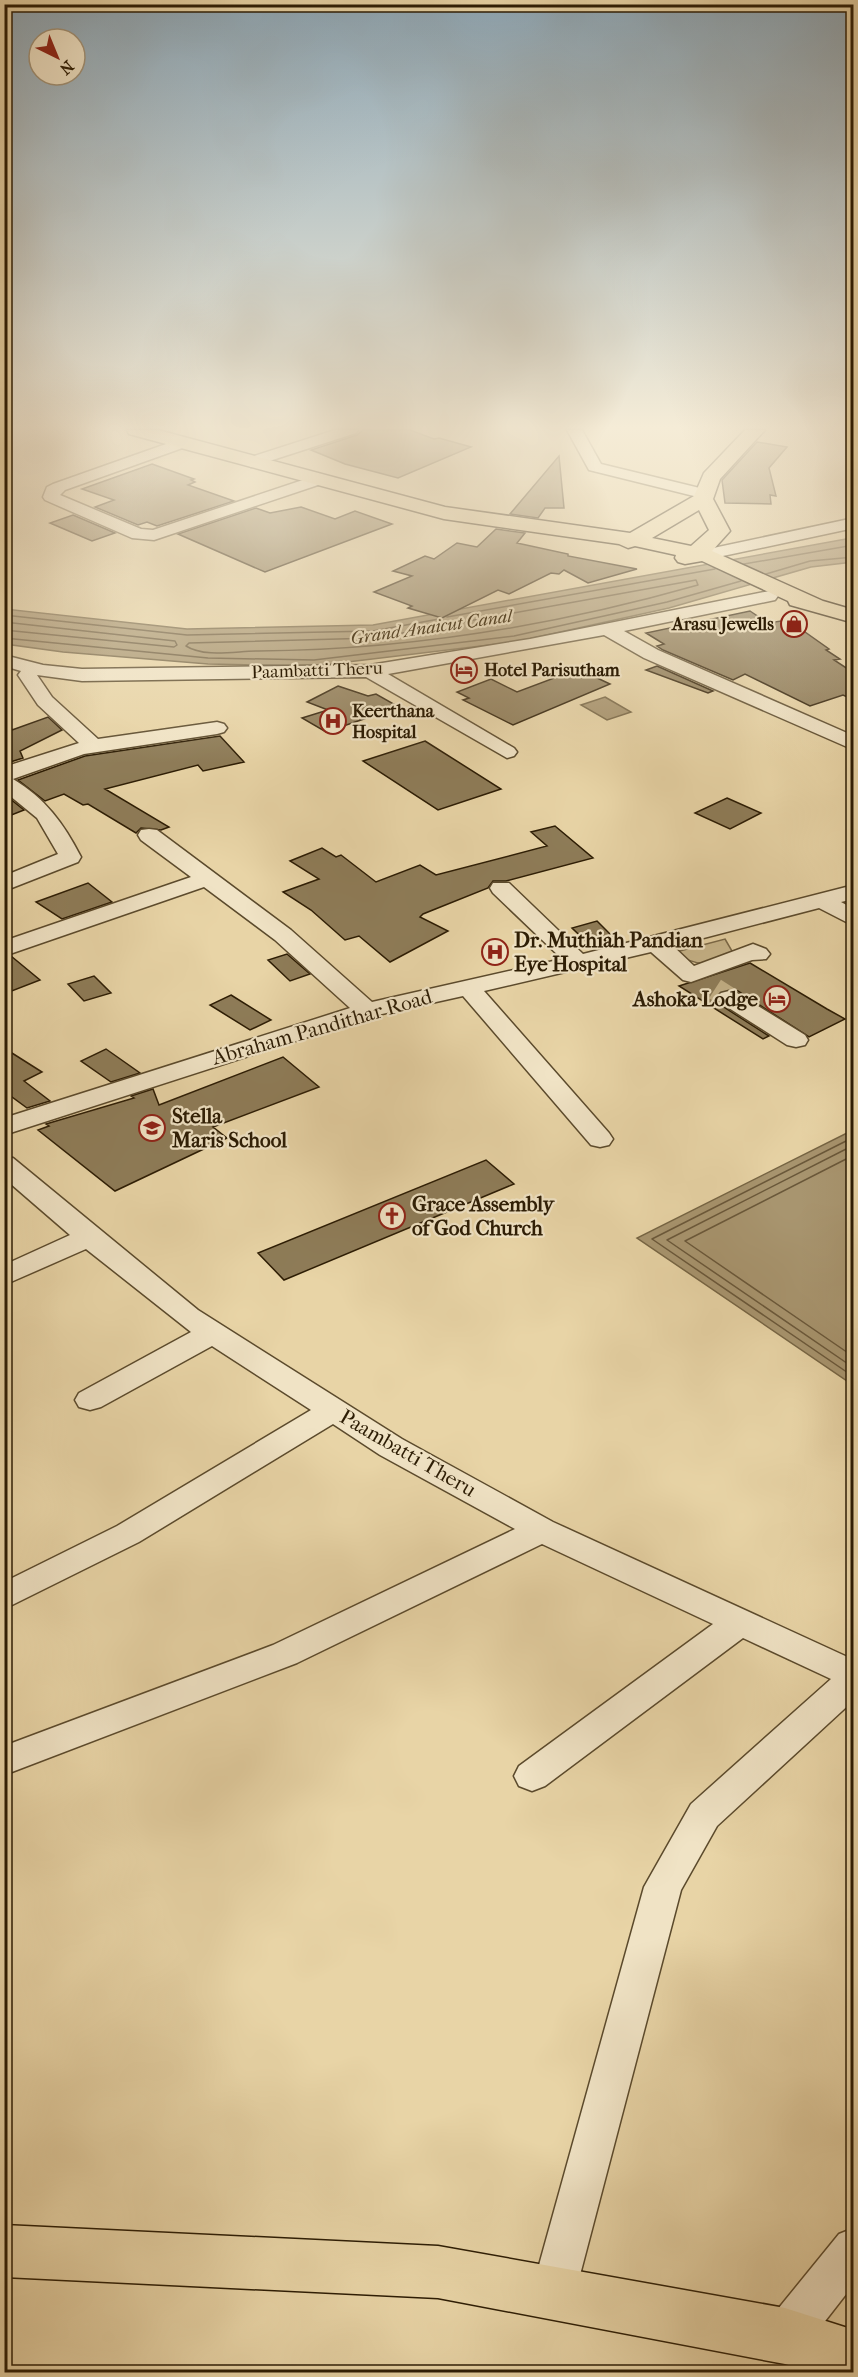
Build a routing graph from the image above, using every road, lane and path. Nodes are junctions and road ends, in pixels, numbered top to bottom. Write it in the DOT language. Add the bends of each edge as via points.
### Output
graph roads {
  1 [pos="621,541"];
  2 [pos="711,541"];
  3 [pos="779,541"];
  4 [pos="627,542"];
  5 [pos="697,556"];
  6 [pos="767,589"];
  7 [pos="854,617"];
  8 [pos="609,630"];
  9 [pos="4,660"];
  10 [pos="370,670"];
  11 [pos="34,673"];
  12 [pos="4,680"];
  13 [pos="217,728"];
  14 [pos="854,744"];
  15 [pos="94,746"];
  16 [pos="507,752"];
  17 [pos="4,775"];
  18 [pos="4,782"];
  19 [pos="148,835"];
  20 [pos="208,878"];
  21 [pos="4,884"];
  22 [pos="501,888"];
  23 [pos="854,892"];
  24 [pos="821,900"];
  25 [pos="854,919"];
  26 [pos="655,943"];
  27 [pos="4,949"];
  28 [pos="758,954"];
  29 [pos="578,962"];
  30 [pos="691,975"];
  31 [pos="468,987"];
  32 [pos="367,1010"];
  33 [pos="796,1040"];
  34 [pos="4,1127"];
  35 [pos="600,1139"];
  36 [pos="4,1164"];
  37 [pos="89,1237"];
  38 [pos="4,1276"];
  39 [pos="213,1333"];
  40 [pos="90,1400"];
  41 [pos="334,1410"];
  42 [pos="542,1530"];
  43 [pos="4,1597"];
  44 [pos="741,1621"];
  45 [pos="854,1677"];
  46 [pos="4,1761"];
  47 [pos="532,1776"];
  48 [pos="854,2249"];
  49 [pos="4,2251"];
  50 [pos="553,2294"];
  51 [pos="785,2336"];
  52 [pos="854,2358"];
  1 -- 4 [label="main road"];
  2 -- 5 [label="main road"];
  3 -- 5 [label="street"];
  4 -- 5 [label="main road"];
  5 -- 6 [label="main road"];
  6 -- 7 [label="main road"];
  6 -- 8 [label="street, Paambatti Theru"];
  8 -- 10 [label="street, Paambatti Theru"];
  8 -- 14 [label="street" via="651,654"];
  9 -- 11 [label="street, Paambatti Theru"];
  10 -- 11 [label="street, Paambatti Theru"];
  10 -- 16 [label="street"];
  11 -- 12 [label="street"];
  11 -- 15 [label="street" via="45,701"];
  13 -- 15 [label="street"];
  15 -- 17 [label="street"];
  18 -- 21 [label="street" via="28,795 54,823 70,857"];
  19 -- 20 [label="street"];
  20 -- 27 [label="street"];
  20 -- 32 [label="street" via="283,935"];
  22 -- 29 [label="street"];
  23 -- 24 [label="street, Abraham Pandithar Road"];
  24 -- 25 [label="street"];
  24 -- 26 [label="street, Abraham Pandithar Road"];
  26 -- 29 [label="street, Abraham Pandithar Road"];
  26 -- 30 [label="street"];
  28 -- 30 [label="street" via="753,951"];
  29 -- 31 [label="street, Abraham Pandithar Road"];
  30 -- 33 [label="street"];
  31 -- 32 [label="street, Abraham Pandithar Road"];
  31 -- 35 [label="street"];
  32 -- 34 [label="street, Abraham Pandithar Road"];
  36 -- 37 [label="street, Paambatti Theru"];
  37 -- 38 [label="street"];
  37 -- 39 [label="street, Paambatti Theru"];
  39 -- 40 [label="street"];
  39 -- 41 [label="street, Paambatti Theru"];
  41 -- 42 [label="street, Paambatti Theru" via="392,1447"];
  41 -- 43 [label="street" via="128,1534"];
  42 -- 44 [label="street, Paambatti Theru"];
  42 -- 46 [label="street" via="285,1654"];
  44 -- 45 [label="street, Paambatti Theru"];
  44 -- 47 [label="street"];
  45 -- 50 [label="street" via="704,1815 663,1887"];
  48 -- 51 [label="street"];
  49 -- 50 [label="main road" via="438,2272"];
  50 -- 51 [label="main road"];
  51 -- 52 [label="main road"];
}
